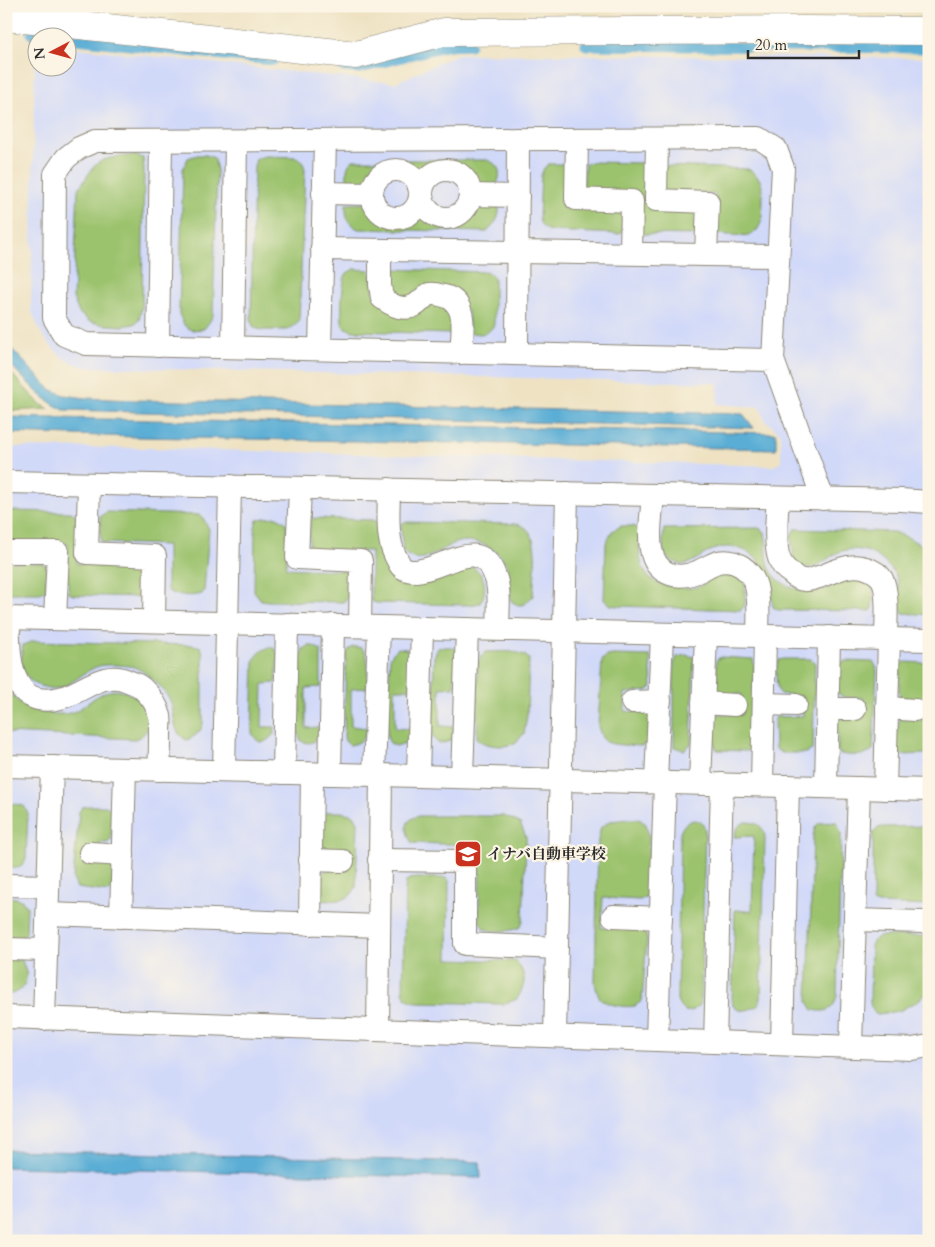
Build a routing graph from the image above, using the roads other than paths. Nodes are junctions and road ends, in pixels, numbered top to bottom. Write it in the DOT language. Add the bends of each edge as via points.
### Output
graph roads {
  1 [pos="6,17"];
  2 [pos="805,18"];
  3 [pos="929,31"];
  4 [pos="518,139"];
  5 [pos="577,139"];
  6 [pos="657,139"];
  7 [pos="325,140"];
  8 [pos="161,141"];
  9 [pos="236,141"];
  10 [pos="324,193"];
  11 [pos="372,194"];
  12 [pos="422,195"];
  13 [pos="471,195"];
  14 [pos="518,196"];
  15 [pos="322,249"];
  16 [pos="380,250"];
  17 [pos="517,252"];
  18 [pos="631,254"];
  19 [pos="706,255"];
  20 [pos="778,256"];
  21 [pos="158,346"];
  22 [pos="233,347"];
  23 [pos="320,349"];
  24 [pos="461,353"];
  25 [pos="517,354"];
  26 [pos="773,360"];
  27 [pos="6,482"];
  28 [pos="89,484"];
  29 [pos="230,486"];
  30 [pos="300,488"];
  31 [pos="389,489"];
  32 [pos="567,493"];
  33 [pos="653,495"];
  34 [pos="778,498"];
  35 [pos="824,499"];
  36 [pos="929,502"];
  37 [pos="6,552"];
  38 [pos="8,618"];
  39 [pos="55,619"];
  40 [pos="154,621"];
  41 [pos="227,623"];
  42 [pos="287,624"];
  43 [pos="333,626"];
  44 [pos="370,626"];
  45 [pos="422,628"];
  46 [pos="467,629"];
  47 [pos="498,629"];
  48 [pos="564,631"];
  49 [pos="662,634"];
  50 [pos="706,635"];
  51 [pos="761,636"];
  52 [pos="829,637"];
  53 [pos="888,639"];
  54 [pos="929,640"];
  55 [pos="660,701"];
  56 [pos="632,702"];
  57 [pos="703,703"];
  58 [pos="764,704"];
  59 [pos="735,705"];
  60 [pos="796,705"];
  61 [pos="888,708"];
  62 [pos="828,709"];
  63 [pos="855,710"];
  64 [pos="916,710"];
  65 [pos="6,766"];
  66 [pos="52,767"];
  67 [pos="125,769"];
  68 [pos="160,770"];
  69 [pos="224,771"];
  70 [pos="284,772"];
  71 [pos="321,774"];
  72 [pos="378,775"];
  73 [pos="418,776"];
  74 [pos="462,777"];
  75 [pos="561,779"];
  76 [pos="661,782"];
  77 [pos="711,784"];
  78 [pos="762,785"];
  79 [pos="788,786"];
  80 [pos="826,787"];
  81 [pos="859,788"];
  82 [pos="885,789"];
  83 [pos="929,790"];
  84 [pos="90,853"];
  85 [pos="123,855"];
  86 [pos="310,860"];
  87 [pos="379,860"];
  88 [pos="343,861"];
  89 [pos="6,885"];
  90 [pos="48,886"];
  91 [pos="48,914"];
  92 [pos="613,916"];
  93 [pos="121,917"];
  94 [pos="661,918"];
  95 [pos="855,920"];
  96 [pos="923,922"];
  97 [pos="310,924"];
  98 [pos="379,926"];
  99 [pos="557,948"];
  100 [pos="6,949"];
  101 [pos="46,950"];
  102 [pos="6,1018"];
  103 [pos="44,1019"];
  104 [pos="378,1030"];
  105 [pos="555,1036"];
  106 [pos="657,1040"];
  107 [pos="714,1042"];
  108 [pos="782,1044"];
  109 [pos="851,1046"];
  110 [pos="929,1046"];
  1 -- 2 [label="street" via="356,55 444,32"];
  2 -- 3 [label="street"];
  4 -- 5 [label="lane"];
  4 -- 7 [label="lane"];
  4 -- 14 [label="lane"];
  5 -- 6 [label="lane"];
  5 -- 18 [label="lane" via="576,199 632,201"];
  6 -- 19 [label="lane" via="656,200 708,202"];
  6 -- 20 [label="lane" via="759,138 776,149 782,168"];
  7 -- 9 [label="lane"];
  7 -- 10 [label="lane"];
  8 -- 9 [label="lane"];
  8 -- 21 [label="lane"];
  8 -- 21 [label="lane" via="95,141 66,158 55,174 54,318 64,335 86,344"];
  9 -- 22 [label="lane"];
  10 -- 11 [label="lane"];
  10 -- 15 [label="lane"];
  11 -- 12 [label="lane" via="377,210 398,219 412,214"];
  11 -- 12 [label="lane" via="373,186 384,172 401,170 415,179"];
  12 -- 13 [label="lane" via="423,203 434,216 451,218 465,209"];
  12 -- 13 [label="lane" via="431,174 446,170 466,179"];
  13 -- 14 [label="lane"];
  14 -- 17 [label="lane"];
  15 -- 16 [label="lane"];
  15 -- 23 [label="lane"];
  16 -- 17 [label="lane"];
  16 -- 24 [label="lane" via="382,298 389,304 406,308 416,305 428,294 447,296 456,301 461,311"];
  17 -- 18 [label="lane"];
  17 -- 25 [label="lane"];
  18 -- 19 [label="lane"];
  19 -- 20 [label="lane"];
  20 -- 26 [label="lane"];
  21 -- 22 [label="lane"];
  22 -- 23 [label="lane"];
  23 -- 24 [label="lane"];
  24 -- 25 [label="lane"];
  25 -- 26 [label="lane"];
  26 -- 35 [label="lane"];
  27 -- 28 [label="lane"];
  28 -- 29 [label="lane"];
  28 -- 40 [label="lane" via="87,553 155,556"];
  29 -- 30 [label="lane"];
  29 -- 41 [label="lane"];
  30 -- 31 [label="lane"];
  30 -- 44 [label="lane" via="297,558 361,561"];
  31 -- 32 [label="lane"];
  31 -- 47 [label="lane" via="390,540 402,568 422,570 462,555 484,558 496,577"];
  32 -- 33 [label="lane"];
  32 -- 48 [label="lane"];
  33 -- 34 [label="lane"];
  33 -- 51 [label="lane" via="651,549 662,571 673,576 685,576 719,562 741,565 750,573 758,594"];
  34 -- 35 [label="lane"];
  34 -- 53 [label="lane" via="777,544 779,558 786,570 805,580 852,566 874,571 882,579 886,593"];
  35 -- 36 [label="lane"];
  37 -- 39 [label="lane" via="58,552"];
  38 -- 39 [label="lane"];
  38 -- 68 [label="lane" via="11,665 18,685 31,696 45,700 61,698 105,678 123,678 140,686 152,698 160,717"];
  39 -- 40 [label="lane"];
  40 -- 41 [label="lane"];
  41 -- 42 [label="lane"];
  41 -- 69 [label="lane"];
  42 -- 43 [label="lane"];
  42 -- 70 [label="lane"];
  43 -- 44 [label="lane"];
  43 -- 71 [label="lane"];
  44 -- 45 [label="lane"];
  44 -- 72 [label="lane"];
  45 -- 46 [label="lane"];
  45 -- 73 [label="lane"];
  46 -- 47 [label="lane"];
  46 -- 74 [label="lane"];
  47 -- 48 [label="lane"];
  48 -- 49 [label="lane"];
  48 -- 75 [label="lane"];
  49 -- 50 [label="lane"];
  49 -- 55 [label="lane"];
  50 -- 51 [label="lane"];
  50 -- 57 [label="lane"];
  51 -- 52 [label="lane"];
  51 -- 58 [label="lane"];
  52 -- 53 [label="lane"];
  52 -- 62 [label="lane"];
  53 -- 54 [label="lane"];
  53 -- 61 [label="lane"];
  55 -- 56 [label="lane"];
  55 -- 76 [label="lane"];
  57 -- 59 [label="lane"];
  57 -- 77 [label="lane"];
  58 -- 60 [label="lane"];
  58 -- 78 [label="lane"];
  61 -- 64 [label="lane"];
  61 -- 82 [label="lane"];
  62 -- 63 [label="lane"];
  62 -- 80 [label="lane"];
  65 -- 66 [label="lane"];
  66 -- 67 [label="lane"];
  66 -- 90 [label="lane"];
  67 -- 68 [label="lane"];
  67 -- 85 [label="lane"];
  68 -- 69 [label="lane"];
  69 -- 70 [label="lane"];
  70 -- 71 [label="lane"];
  71 -- 72 [label="lane"];
  71 -- 86 [label="lane"];
  72 -- 73 [label="lane"];
  72 -- 87 [label="lane"];
  73 -- 74 [label="lane"];
  74 -- 75 [label="lane"];
  75 -- 76 [label="lane"];
  75 -- 99 [label="lane"];
  76 -- 77 [label="lane"];
  76 -- 94 [label="lane"];
  77 -- 78 [label="lane"];
  77 -- 107 [label="lane"];
  78 -- 79 [label="lane"];
  79 -- 80 [label="lane"];
  79 -- 108 [label="lane"];
  80 -- 81 [label="lane"];
  81 -- 82 [label="lane"];
  81 -- 95 [label="lane"];
  82 -- 83 [label="lane"];
  84 -- 85 [label="lane"];
  85 -- 93 [label="lane"];
  86 -- 88 [label="lane"];
  86 -- 97 [label="lane"];
  87 -- 98 [label="lane"];
  87 -- 99 [label="lane" via="465,861 465,944"];
  89 -- 90 [label="lane"];
  90 -- 91 [label="lane"];
  91 -- 93 [label="lane"];
  91 -- 101 [label="lane"];
  92 -- 94 [label="lane"];
  93 -- 97 [label="lane"];
  94 -- 106 [label="lane"];
  95 -- 96 [label="lane"];
  95 -- 109 [label="lane"];
  97 -- 98 [label="lane"];
  98 -- 104 [label="lane"];
  99 -- 105 [label="lane"];
  100 -- 101 [label="lane"];
  101 -- 103 [label="lane"];
  102 -- 103 [label="lane"];
  103 -- 104 [label="lane"];
  104 -- 105 [label="lane"];
  105 -- 106 [label="lane"];
  106 -- 107 [label="lane"];
  107 -- 108 [label="lane"];
  108 -- 109 [label="lane"];
  109 -- 110 [label="lane" via="912,1049"];
}
